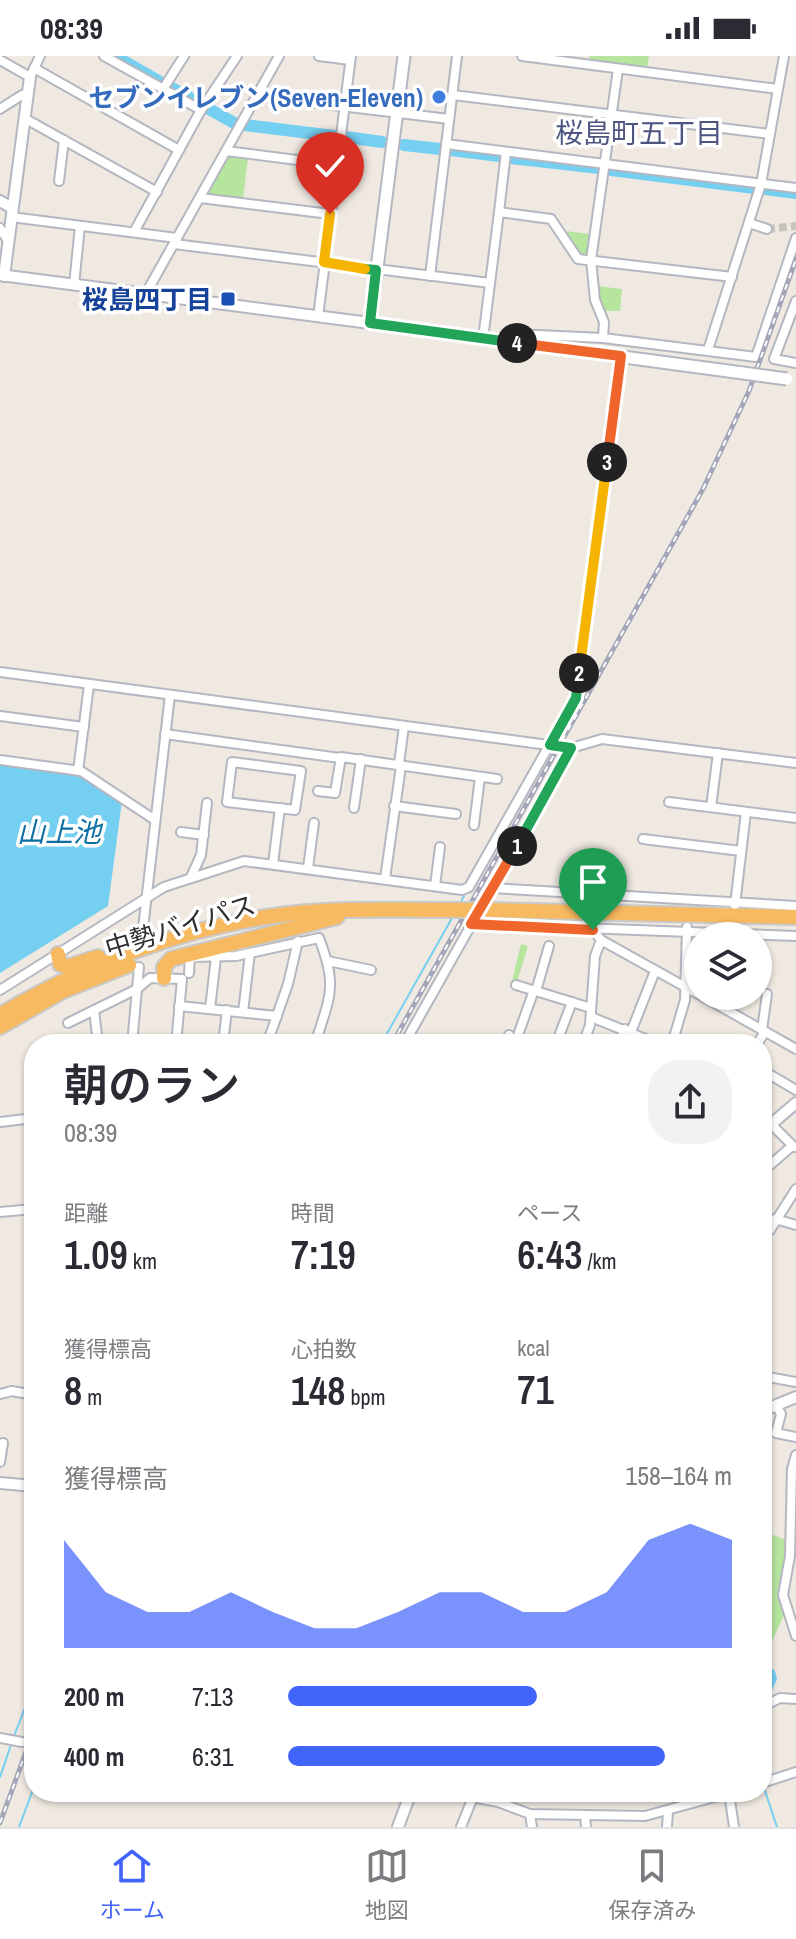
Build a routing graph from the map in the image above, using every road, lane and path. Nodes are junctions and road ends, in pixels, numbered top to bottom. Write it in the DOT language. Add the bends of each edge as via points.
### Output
graph roads {
  1 [pos="40,56"];
  2 [pos="104,56"];
  3 [pos="184,56"];
  4 [pos="237,56"];
  5 [pos="279,56"];
  6 [pos="319,56"];
  7 [pos="404,56"];
  8 [pos="457,56"];
  9 [pos="522,56"];
  10 [pos="784,56"];
  11 [pos="350,58"];
  12 [pos="2,63"];
  13 [pos="618,69"];
  14 [pos="32,72"];
  15 [pos="163,89"];
  16 [pos="778,89"];
  17 [pos="22,95"];
  18 [pos="453,95"];
  19 [pos="257,96"];
  20 [pos="344,107"];
  21 [pos="0,109"];
  22 [pos="201,110"];
  23 [pos="397,113"];
  24 [pos="611,114"];
  25 [pos="24,118"];
  26 [pos="449,119"];
  27 [pos="770,134"];
  28 [pos="64,140"];
  29 [pos="446,144"];
  30 [pos="179,150"];
  31 [pos="226,151"];
  32 [pos="506,152"];
  33 [pos="606,164"];
  34 [pos="336,165"];
  35 [pos="59,181"];
  36 [pos="761,184"];
  37 [pos="796,188"];
  38 [pos="157,192"];
  39 [pos="200,198"];
  40 [pos="0,201"];
  41 [pos="499,212"];
  42 [pos="12,213"];
  43 [pos="330,214"];
  44 [pos="749,223"];
  45 [pos="80,226"];
  46 [pos="0,228"];
  47 [pos="767,229"];
  48 [pos="134,232"];
  49 [pos="796,238"];
  50 [pos="8,241"];
  51 [pos="176,241"];
  52 [pos="591,260"];
  53 [pos="324,262"];
  54 [pos="376,270"];
  55 [pos="2,276"];
  56 [pos="430,276"];
  57 [pos="732,277"];
  58 [pos="490,283"];
  59 [pos="74,285"];
  60 [pos="145,295"];
  61 [pos="795,307"];
  62 [pos="318,317"];
  63 [pos="370,323"];
  64 [pos="603,338"];
  65 [pos="483,339"];
  66 [pos="507,342"];
  67 [pos="708,350"];
  68 [pos="621,356"];
  69 [pos="796,363"];
  70 [pos="792,380"];
  71 [pos="0,672"];
  72 [pos="89,685"];
  73 [pos="170,695"];
  74 [pos="0,716"];
  75 [pos="404,726"];
  76 [pos="84,727"];
  77 [pos="165,734"];
  78 [pos="550,745"];
  79 [pos="571,748"];
  80 [pos="718,753"];
  81 [pos="340,758"];
  82 [pos="361,759"];
  83 [pos="0,760"];
  84 [pos="796,763"];
  85 [pos="400,765"];
  86 [pos="78,771"];
  87 [pos="480,777"];
  88 [pos="497,779"];
  89 [pos="318,791"];
  90 [pos="669,802"];
  91 [pos="207,803"];
  92 [pos="394,806"];
  93 [pos="711,807"];
  94 [pos="280,808"];
  95 [pos="354,808"];
  96 [pos="746,812"];
  97 [pos="456,814"];
  98 [pos="796,818"];
  99 [pos="155,820"];
  100 [pos="314,823"];
  101 [pos="474,825"];
  102 [pos="181,832"];
  103 [pos="204,835"];
  104 [pos="643,839"];
  105 [pos="440,847"];
  106 [pos="741,851"];
  107 [pos="273,864"];
  108 [pos="308,868"];
  109 [pos="191,877"];
  110 [pos="385,879"];
  111 [pos="435,886"];
  112 [pos="492,888"];
  113 [pos="146,898"];
  114 [pos="735,905"];
  115 [pos="796,906"];
  116 [pos="386,910"];
  117 [pos="349,914"];
  118 [pos="796,917"];
  119 [pos="226,924"];
  120 [pos="471,924"];
  121 [pos="684,929"];
  122 [pos="593,930"];
  123 [pos="772,934"];
  124 [pos="796,936"];
  125 [pos="142,937"];
  126 [pos="601,940"];
  127 [pos="298,941"];
  128 [pos="549,946"];
  129 [pos="250,953"];
  130 [pos="58,954"];
  131 [pos="216,957"];
  132 [pos="328,961"];
  133 [pos="139,967"];
  134 [pos="371,970"];
  135 [pos="655,971"];
  136 [pos="189,973"];
  137 [pos="164,978"];
  138 [pos="516,985"];
  139 [pos="684,986"];
  140 [pos="137,989"];
  141 [pos="0,990"];
  142 [pos="535,991"];
  143 [pos="684,995"];
  144 [pos="572,1002"];
  145 [pos="179,1006"];
  146 [pos="210,1009"];
  147 [pos="94,1010"];
  148 [pos="227,1010"];
  149 [pos="726,1010"];
  150 [pos="765,1010"];
  151 [pos="243,1012"];
  152 [pos="591,1013"];
  153 [pos="0,1015"];
  154 [pos="277,1016"];
  155 [pos="68,1023"];
  156 [pos="0,1027"];
  157 [pos="628,1030"];
  158 [pos="763,1031"];
  159 [pos="97,1034"];
  160 [pos="133,1034"];
  161 [pos="177,1034"];
  162 [pos="224,1034"];
  163 [pos="271,1034"];
  164 [pos="318,1034"];
  165 [pos="410,1034"];
  166 [pos="514,1034"];
  167 [pos="560,1034"];
  168 [pos="586,1034"];
  169 [pos="625,1034"];
  170 [pos="637,1034"];
  171 [pos="675,1034"];
  172 [pos="762,1034"];
  173 [pos="768,1034"];
  174 [pos="772,1036"];
  175 [pos="796,1049"];
  176 [pos="772,1076"];
  177 [pos="796,1090"];
  178 [pos="796,1103"];
  179 [pos="24,1119"];
  180 [pos="0,1122"];
  181 [pos="772,1125"];
  182 [pos="794,1148"];
  183 [pos="772,1164"];
  184 [pos="796,1189"];
  185 [pos="24,1210"];
  186 [pos="0,1212"];
  187 [pos="775,1219"];
  188 [pos="796,1225"];
  189 [pos="772,1226"];
  190 [pos="772,1378"];
  191 [pos="796,1382"];
  192 [pos="24,1393"];
  193 [pos="0,1394"];
  194 [pos="796,1397"];
  195 [pos="776,1405"];
  196 [pos="772,1407"];
  197 [pos="796,1437"];
  198 [pos="3,1443"];
  199 [pos="796,1455"];
  200 [pos="0,1462"];
  201 [pos="0,1483"];
  202 [pos="24,1485"];
  203 [pos="796,1636"];
  204 [pos="796,1699"];
  205 [pos="772,1702"];
  206 [pos="796,1772"];
  207 [pos="772,1780"];
  208 [pos="407,1802"];
  209 [pos="471,1802"];
  210 [pos="490,1802"];
  211 [pos="697,1802"];
  212 [pos="732,1802"];
  213 [pos="690,1804"];
  214 [pos="668,1811"];
  215 [pos="530,1814"];
  216 [pos="585,1815"];
  217 [pos="398,1827"];
  218 [pos="461,1827"];
  219 [pos="532,1827"];
  220 [pos="586,1827"];
  221 [pos="667,1827"];
  222 [pos="734,1827"];
  1 -- 14 [label="street"];
  2 -- 15 [label="street"];
  3 -- 15 [label="street"];
  4 -- 22 [label="street"];
  5 -- 19 [label="street"];
  6 -- 11 [label="street"];
  7 -- 23 [label="main road"];
  8 -- 18 [label="street"];
  9 -- 13 [label="street"];
  10 -- 16 [label="street"];
  11 -- 20 [label="street"];
  12 -- 14 [label="street"];
  13 -- 16 [label="street"];
  13 -- 24 [label="street"];
  14 -- 25 [label="street"];
  14 -- 30 [label="street"];
  15 -- 22 [label="street"];
  16 -- 27 [label="street"];
  17 -- 21 [label="street"];
  18 -- 24 [label="street"];
  18 -- 26 [label="street"];
  19 -- 20 [label="street"];
  19 -- 31 [label="street"];
  20 -- 23 [label="street"];
  20 -- 34 [label="street"];
  22 -- 30 [label="street"];
  23 -- 26 [label="street"];
  23 -- 54 [label="main road"];
  24 -- 27 [label="street"];
  24 -- 33 [label="street"];
  25 -- 28 [label="street"];
  25 -- 42 [label="street"];
  26 -- 29 [label="street"];
  27 -- 36 [label="street"];
  28 -- 35 [label="street"];
  28 -- 38 [label="street"];
  29 -- 32 [label="street"];
  29 -- 56 [label="street"];
  30 -- 38 [label="street"];
  31 -- 34 [label="street"];
  31 -- 39 [label="street"];
  32 -- 33 [label="street"];
  32 -- 41 [label="street"];
  33 -- 36 [label="street"];
  33 -- 52 [label="street"];
  34 -- 43 [label="street"];
  36 -- 37 [label="street"];
  36 -- 44 [label="street"];
  38 -- 48 [label="street"];
  39 -- 43 [label="street"];
  39 -- 51 [label="street"];
  40 -- 42 [label="street"];
  41 -- 52 [label="street" via="551,219 572,255"];
  41 -- 58 [label="street"];
  42 -- 45 [label="street"];
  42 -- 50 [label="street"];
  43 -- 53 [label="street"];
  44 -- 47 [label="street"];
  44 -- 57 [label="street"];
  45 -- 48 [label="street"];
  45 -- 59 [label="street"];
  46 -- 50 [label="street"];
  48 -- 51 [label="street"];
  49 -- 67 [label="street" via="756,357"];
  50 -- 55 [label="street"];
  51 -- 53 [label="street"];
  51 -- 60 [label="street"];
  52 -- 57 [label="street"];
  52 -- 64 [label="street"];
  53 -- 54 [label="street"];
  53 -- 62 [label="street"];
  54 -- 56 [label="street"];
  54 -- 63 [label="main road"];
  55 -- 59 [label="street"];
  56 -- 58 [label="street"];
  57 -- 67 [label="street"];
  58 -- 65 [label="street"];
  59 -- 60 [label="street"];
  60 -- 62 [label="street"];
  61 -- 69 [label="street" via="774,359"];
  62 -- 63 [label="street"];
  63 -- 65 [label="main road"];
  64 -- 66 [label="street" via="515,334"];
  64 -- 67 [label="street"];
  65 -- 66 [label="main road"];
  66 -- 68 [label="main road"];
  68 -- 70 [label="main road, bridge"];
  68 -- 78 [label="street" via="576,698"];
  71 -- 72 [label="street"];
  72 -- 73 [label="street"];
  72 -- 76 [label="street"];
  73 -- 75 [label="street"];
  73 -- 77 [label="street"];
  74 -- 76 [label="street"];
  75 -- 78 [label="street"];
  75 -- 85 [label="street"];
  76 -- 86 [label="street"];
  77 -- 81 [label="street"];
  77 -- 99 [label="street"];
  78 -- 79 [label="street"];
  78 -- 111 [label="street" via="469,887"];
  79 -- 80 [label="street" via="602,739"];
  79 -- 112 [label="street"];
  80 -- 84 [label="street"];
  80 -- 93 [label="street"];
  81 -- 82 [label="street"];
  81 -- 89 [label="street" via="335,793"];
  82 -- 85 [label="street"];
  82 -- 95 [label="street"];
  83 -- 86 [label="street"];
  85 -- 87 [label="street"];
  85 -- 92 [label="street"];
  86 -- 99 [label="street"];
  87 -- 88 [label="street"];
  87 -- 101 [label="street"];
  90 -- 93 [label="street"];
  91 -- 103 [label="street"];
  92 -- 97 [label="street"];
  92 -- 110 [label="street"];
  93 -- 96 [label="street"];
  94 -- 94 [label="street" via="227,802 232,762 301,771 295,810"];
  94 -- 107 [label="street"];
  96 -- 98 [label="street"];
  96 -- 106 [label="street"];
  99 -- 113 [label="street"];
  100 -- 108 [label="street"];
  102 -- 103 [label="street"];
  103 -- 109 [label="street"];
  104 -- 106 [label="street"];
  105 -- 111 [label="street"];
  106 -- 114 [label="street"];
  107 -- 108 [label="street"];
  107 -- 109 [label="street" via="244,861"];
  108 -- 110 [label="street"];
  109 -- 113 [label="street"];
  110 -- 111 [label="street"];
  112 -- 114 [label="street"];
  112 -- 120 [label="street"];
  113 -- 125 [label="street"];
  113 -- 130 [label="street"];
  114 -- 115 [label="street"];
  116 -- 117 [label="highway, 中勢バイパス"];
  116 -- 118 [label="highway, 中勢バイパス, bridge"];
  116 -- 119 [label="highway, 中勢バイパス" via="290,913"];
  117 -- 137 [label="highway" via="171,959"];
  117 -- 156 [label="highway, 中勢バイパス" via="291,919 181,945 63,991"];
  119 -- 130 [label="highway" via="152,937 67,967 60,964"];
  119 -- 153 [label="highway, 中勢バイパス" via="96,967"];
  120 -- 122 [label="street"];
  120 -- 165 [label="street"];
  121 -- 122 [label="street"];
  122 -- 126 [label="street"];
  123 -- 124 [label="street"];
  126 -- 135 [label="street"];
  126 -- 152 [label="street"];
  127 -- 129 [label="street"];
  127 -- 132 [label="street" via="319,938"];
  127 -- 154 [label="street"];
  128 -- 142 [label="street"];
  129 -- 131 [label="street"];
  129 -- 151 [label="street"];
  130 -- 141 [label="street"];
  131 -- 136 [label="street" via="190,957"];
  131 -- 146 [label="street"];
  132 -- 134 [label="street"];
  132 -- 164 [label="street" via="333,987"];
  133 -- 140 [label="street"];
  135 -- 139 [label="street"];
  135 -- 157 [label="street"];
  137 -- 140 [label="street" via="150,978"];
  137 -- 145 [label="street" via="182,979"];
  138 -- 142 [label="street"];
  140 -- 147 [label="street"];
  140 -- 160 [label="street"];
  142 -- 144 [label="street"];
  142 -- 166 [label="street"];
  143 -- 171 [label="street"];
  144 -- 152 [label="street"];
  144 -- 167 [label="street"];
  145 -- 146 [label="street"];
  145 -- 161 [label="street"];
  146 -- 148 [label="street"];
  147 -- 155 [label="street"];
  147 -- 159 [label="street"];
  148 -- 151 [label="street"];
  148 -- 162 [label="street"];
  149 -- 158 [label="street"];
  150 -- 158 [label="street"];
  151 -- 154 [label="street"];
  152 -- 157 [label="street"];
  152 -- 168 [label="street"];
  154 -- 163 [label="street"];
  157 -- 169 [label="street"];
  157 -- 170 [label="street"];
  158 -- 172 [label="street"];
  158 -- 173 [label="street"];
  174 -- 175 [label="street"];
  176 -- 177 [label="street"];
  178 -- 181 [label="street"];
  179 -- 180 [label="street"];
  181 -- 182 [label="street"];
  182 -- 183 [label="street"];
  184 -- 187 [label="street"];
  185 -- 186 [label="street"];
  187 -- 188 [label="street"];
  187 -- 189 [label="street"];
  190 -- 191 [label="street"];
  192 -- 193 [label="street"];
  194 -- 195 [label="street"];
  195 -- 196 [label="street"];
  195 -- 197 [label="street" via="781,1414 776,1433"];
  198 -- 200 [label="street"];
  199 -- 203 [label="street" via="783,1595"];
  201 -- 202 [label="street"];
  204 -- 205 [label="street"];
  206 -- 207 [label="street"];
  208 -- 217 [label="street"];
  209 -- 218 [label="street"];
  210 -- 215 [label="street"];
  211 -- 213 [label="street"];
  212 -- 222 [label="street"];
  213 -- 214 [label="street"];
  214 -- 216 [label="street"];
  214 -- 221 [label="street"];
  215 -- 216 [label="street"];
  215 -- 219 [label="street"];
  216 -- 220 [label="street"];
}
